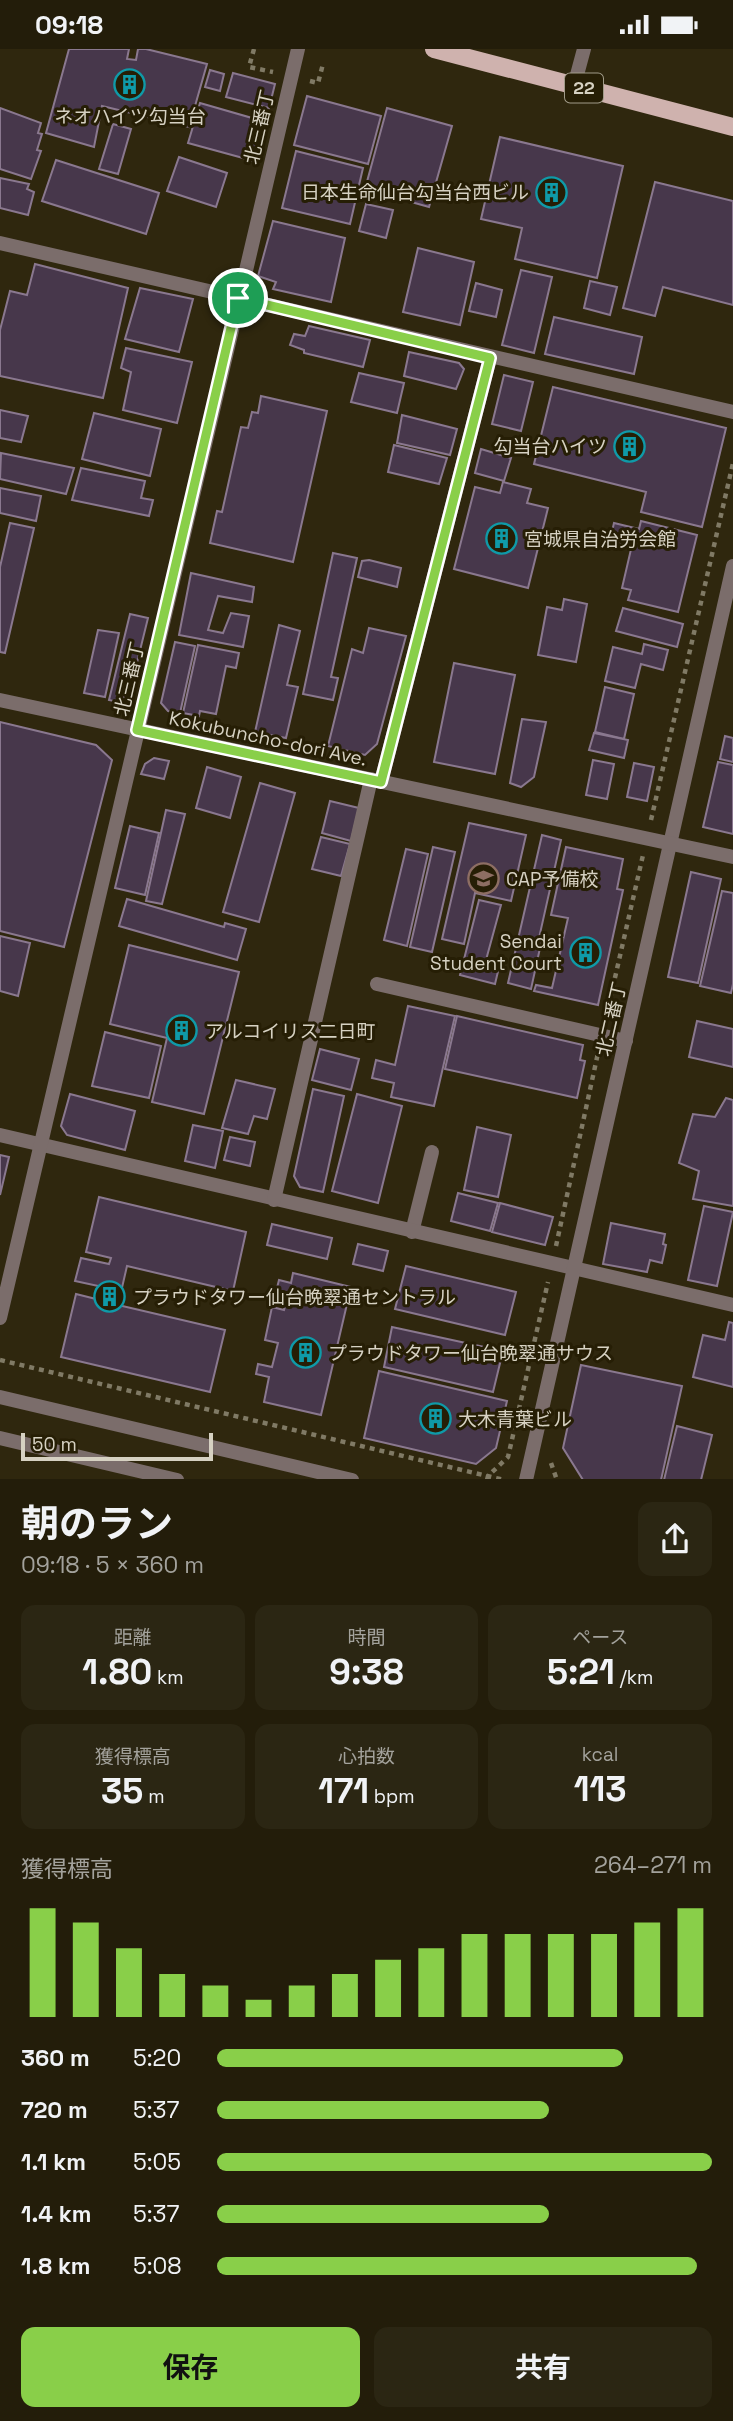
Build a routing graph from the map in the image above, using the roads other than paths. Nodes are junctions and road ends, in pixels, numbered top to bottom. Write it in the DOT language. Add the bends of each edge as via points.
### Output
graph roads {
  1 [pos="298,49"];
  2 [pos="434,49"];
  3 [pos="584,49"];
  4 [pos="573,86"];
  5 [pos="733,127"];
  6 [pos="0,243"];
  7 [pos="238,298"];
  8 [pos="490,358"];
  9 [pos="733,412"];
  10 [pos="733,566"];
  11 [pos="0,700"];
  12 [pos="137,730"];
  13 [pos="376,781"];
  14 [pos="670,843"];
  15 [pos="733,857"];
  16 [pos="377,984"];
  17 [pos="626,1041"];
  18 [pos="0,1135"];
  19 [pos="41,1144"];
  20 [pos="432,1152"];
  21 [pos="274,1200"];
  22 [pos="412,1232"];
  23 [pos="572,1268"];
  24 [pos="733,1305"];
  25 [pos="0,1318"];
  26 [pos="0,1398"];
  27 [pos="0,1438"];
  28 [pos="177,1479"];
  29 [pos="352,1479"];
  30 [pos="526,1479"];
  1 -- 7 [label="street, 北三番丁"];
  2 -- 4 [label="main road, 22"];
  3 -- 4 [label="street"];
  4 -- 5 [label="main road, 22"];
  6 -- 7 [label="street"];
  7 -- 8 [label="street"];
  7 -- 12 [label="street, 北三番丁"];
  8 -- 9 [label="street"];
  8 -- 13 [label="street"];
  10 -- 14 [label="street, 北二番丁"];
  11 -- 12 [label="street, Kokubuncho-dori Ave."];
  12 -- 13 [label="street, Kokubuncho-dori Ave."];
  12 -- 19 [label="street, 北三番丁"];
  13 -- 14 [label="street, Kokubuncho-dori Ave."];
  13 -- 21 [label="street"];
  14 -- 15 [label="street, Kokubuncho-dori Ave."];
  14 -- 17 [label="street, 北二番丁"];
  16 -- 17 [label="street"];
  17 -- 23 [label="street, 北二番丁"];
  18 -- 19 [label="street"];
  19 -- 21 [label="street"];
  19 -- 25 [label="street, 北三番丁"];
  20 -- 22 [label="street"];
  21 -- 22 [label="street"];
  22 -- 23 [label="street"];
  23 -- 24 [label="street"];
  23 -- 30 [label="street, 北二番丁"];
  26 -- 29 [label="street"];
  27 -- 28 [label="street"];
}
